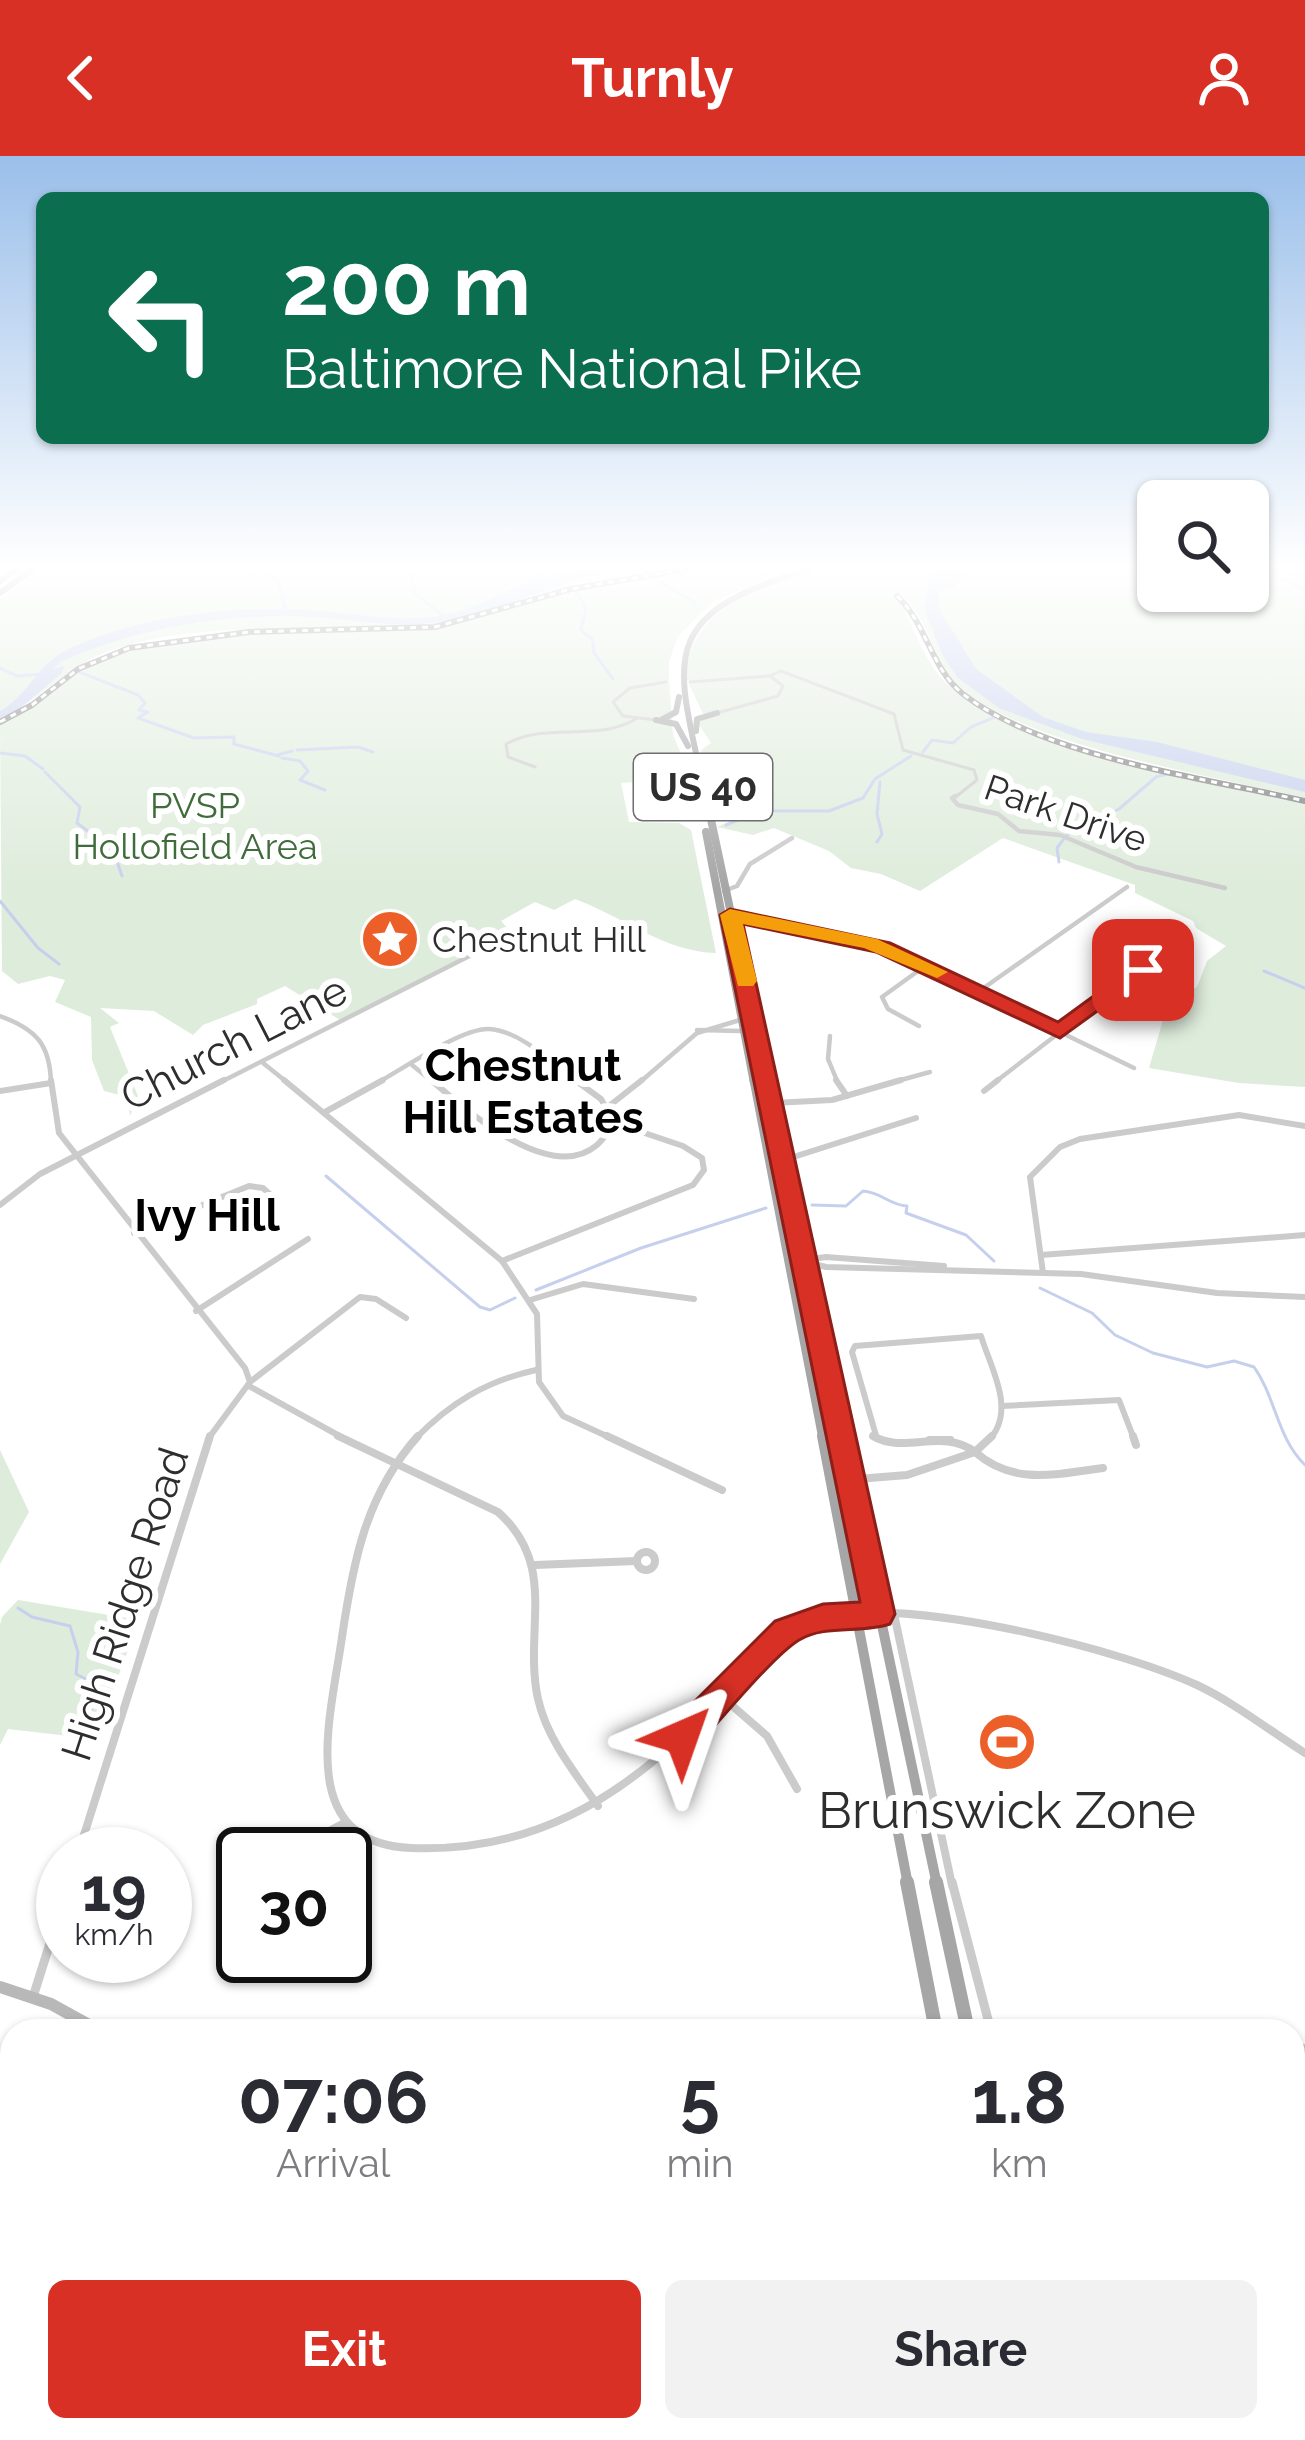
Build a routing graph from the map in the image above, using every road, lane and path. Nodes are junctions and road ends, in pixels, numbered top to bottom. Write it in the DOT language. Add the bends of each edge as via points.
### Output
graph roads {
  1 [pos="679,676"];
  2 [pos="682,676"];
  3 [pos="770,676"];
  4 [pos="779,676"];
  5 [pos="793,676"];
  6 [pos="778,680"];
  7 [pos="666,682"];
  8 [pos="690,682"];
  9 [pos="681,693"];
  10 [pos="717,713"];
  11 [pos="636,719"];
  12 [pos="656,720"];
  13 [pos="691,744"];
  14 [pos="535,767"];
  15 [pos="792,838"];
  16 [pos="1127,887"];
  17 [pos="1225,888"];
  18 [pos="724,891"];
  19 [pos="730,915"];
  20 [pos="499,940"];
  21 [pos="925,966"];
  22 [pos="1133,975"];
  23 [pos="978,992"];
  24 [pos="0,1016"];
  25 [pos="919,1025"];
  26 [pos="741,1026"];
  27 [pos="1060,1031"];
  28 [pos="830,1036"];
  29 [pos="263,1063"];
  30 [pos="412,1065"];
  31 [pos="1134,1068"];
  32 [pos="930,1072"];
  33 [pos="51,1083"];
  34 [pos="984,1090"];
  35 [pos="0,1091"];
  36 [pos="848,1096"];
  37 [pos="773,1103"];
  38 [pos="609,1106"];
  39 [pos="325,1112"];
  40 [pos="916,1118"];
  41 [pos="615,1123"];
  42 [pos="1305,1126"];
  43 [pos="76,1156"];
  44 [pos="784,1160"];
  45 [pos="272,1197"];
  46 [pos="0,1205"];
  47 [pos="134,1233"];
  48 [pos="1305,1235"];
  49 [pos="308,1239"];
  50 [pos="1041,1255"];
  51 [pos="502,1261"];
  52 [pos="787,1262"];
  53 [pos="806,1262"];
  54 [pos="1043,1273"];
  55 [pos="1305,1297"];
  56 [pos="694,1299"];
  57 [pos="530,1300"];
  58 [pos="196,1311"];
  59 [pos="406,1318"];
  60 [pos="536,1370"];
  61 [pos="250,1384"];
  62 [pos="1002,1406"];
  63 [pos="1136,1445"];
  64 [pos="976,1451"];
  65 [pos="399,1465"];
  66 [pos="1102,1468"];
  67 [pos="830,1481"];
  68 [pos="851,1481"];
  69 [pos="722,1490"];
  70 [pos="636,1561"];
  71 [pos="535,1564"];
  72 [pos="886,1614"];
  73 [pos="856,1615"];
  74 [pos="721,1696"];
  75 [pos="1305,1753"];
  76 [pos="797,1789"];
  77 [pos="598,1806"];
  78 [pos="344,1822"];
  79 [pos="86,1827"];
  80 [pos="335,1827"];
  81 [pos="37,1983"];
  82 [pos="0,1988"];
  83 [pos="33,1997"];
  84 [pos="76,2019"];
  85 [pos="933,2019"];
  86 [pos="966,2019"];
  87 [pos="988,2019"];
  1 -- 9 [label="main road, US 40"];
  2 -- 9 [label="main road, US 40"];
  3 -- 6 [label="street"];
  3 -- 8 [label="street"];
  4 -- 6 [label="street"];
  5 -- 17 [label="street, Park Drive" via="894,714 903,750 974,770 977,780 952,797 958,805 998,814 1019,831 1060,836 1142,869"];
  6 -- 10 [label="street" via="778,696"];
  7 -- 11 [label="street" via="615,697 616,712"];
  9 -- 10 [label="main road" via="695,709"];
  9 -- 12 [label="main road" via="676,712"];
  9 -- 13 [label="main road, US 40"];
  10 -- 13 [label="main road" via="695,720"];
  11 -- 12 [label="street"];
  11 -- 14 [label="street" via="608,733 536,732 508,742 508,757"];
  12 -- 13 [label="main road" via="676,724"];
  13 -- 18 [label="main road, US 40"];
  13 -- 26 [label="main road, US 40"];
  15 -- 18 [label="street"];
  16 -- 23 [label="street"];
  18 -- 19 [label="main road, US 40"];
  19 -- 21 [label="street" via="870,943"];
  19 -- 37 [label="main road, US 40"];
  20 -- 29 [label="street, Church Lane"];
  21 -- 23 [label="street"];
  21 -- 25 [label="street" via="882,997"];
  22 -- 22 [label="street" via="1152,971 1156,978"];
  22 -- 27 [label="street"];
  23 -- 27 [label="street"];
  24 -- 33 [label="street" via="44,1039"];
  26 -- 38 [label="street" via="697,1030"];
  26 -- 52 [label="main road, US 40"];
  27 -- 31 [label="street"];
  27 -- 34 [label="street"];
  28 -- 36 [label="street" via="834,1078"];
  29 -- 39 [label="street"];
  29 -- 43 [label="street, Church Lane"];
  30 -- 38 [label="street" via="473,1032 495,1030"];
  30 -- 39 [label="street"];
  30 -- 41 [label="street" via="532,1153 583,1152"];
  32 -- 36 [label="street"];
  33 -- 35 [label="street"];
  33 -- 43 [label="street" via="55,1123"];
  36 -- 37 [label="street"];
  37 -- 44 [label="main road, US 40"];
  38 -- 41 [label="street"];
  39 -- 51 [label="street"];
  40 -- 44 [label="street"];
  41 -- 51 [label="street" via="692,1149 702,1158 702,1176"];
  42 -- 50 [label="street" via="1239,1115 1066,1143 1030,1177"];
  43 -- 46 [label="street, Church Lane"];
  43 -- 47 [label="street"];
  44 -- 53 [label="main road, US 40"];
  45 -- 47 [label="street" via="249,1186"];
  47 -- 58 [label="street"];
  48 -- 50 [label="street"];
  49 -- 58 [label="street"];
  50 -- 54 [label="street"];
  51 -- 57 [label="street"];
  52 -- 53 [label="street"];
  52 -- 67 [label="main road, US 40"];
  53 -- 54 [label="street"];
  53 -- 68 [label="main road, US 40"];
  54 -- 55 [label="street"];
  56 -- 57 [label="street" via="583,1284"];
  57 -- 60 [label="street" via="541,1326"];
  58 -- 61 [label="street"];
  59 -- 61 [label="street, High Ridge Road" via="360,1297"];
  60 -- 65 [label="street" via="492,1378 458,1396"];
  60 -- 69 [label="street" via="544,1394 576,1426"];
  61 -- 65 [label="street"];
  61 -- 79 [label="street, High Ridge Road" via="208,1439"];
  62 -- 63 [label="street" via="1119,1400"];
  62 -- 64 [label="street" via="994,1434"];
  62 -- 64 [label="street" via="981,1336 853,1348 876,1440 951,1438"];
  64 -- 66 [label="street" via="1017,1475"];
  64 -- 68 [label="street" via="929,1472"];
  65 -- 71 [label="street" via="507,1517 525,1535"];
  65 -- 78 [label="street" via="358,1541 328,1755 329,1790"];
  67 -- 68 [label="street"];
  67 -- 73 [label="main road, US 40"];
  68 -- 72 [label="main road, US 40"];
  70 -- 71 [label="street"];
  71 -- 77 [label="street" via="530,1649 537,1698 554,1742"];
  72 -- 73 [label="street"];
  72 -- 75 [label="street" via="946,1618 1179,1677"];
  72 -- 86 [label="main road, US 40"];
  72 -- 87 [label="street"];
  73 -- 74 [label="street" via="786,1631"];
  73 -- 85 [label="main road, US 40"];
  74 -- 76 [label="street" via="773,1737"];
  74 -- 77 [label="street" via="649,1769"];
  77 -- 78 [label="street" via="532,1835 470,1847 387,1845"];
  78 -- 80 [label="street"];
  81 -- 83 [label="street"];
  82 -- 83 [label="main road"];
  83 -- 84 [label="main road"];
}
